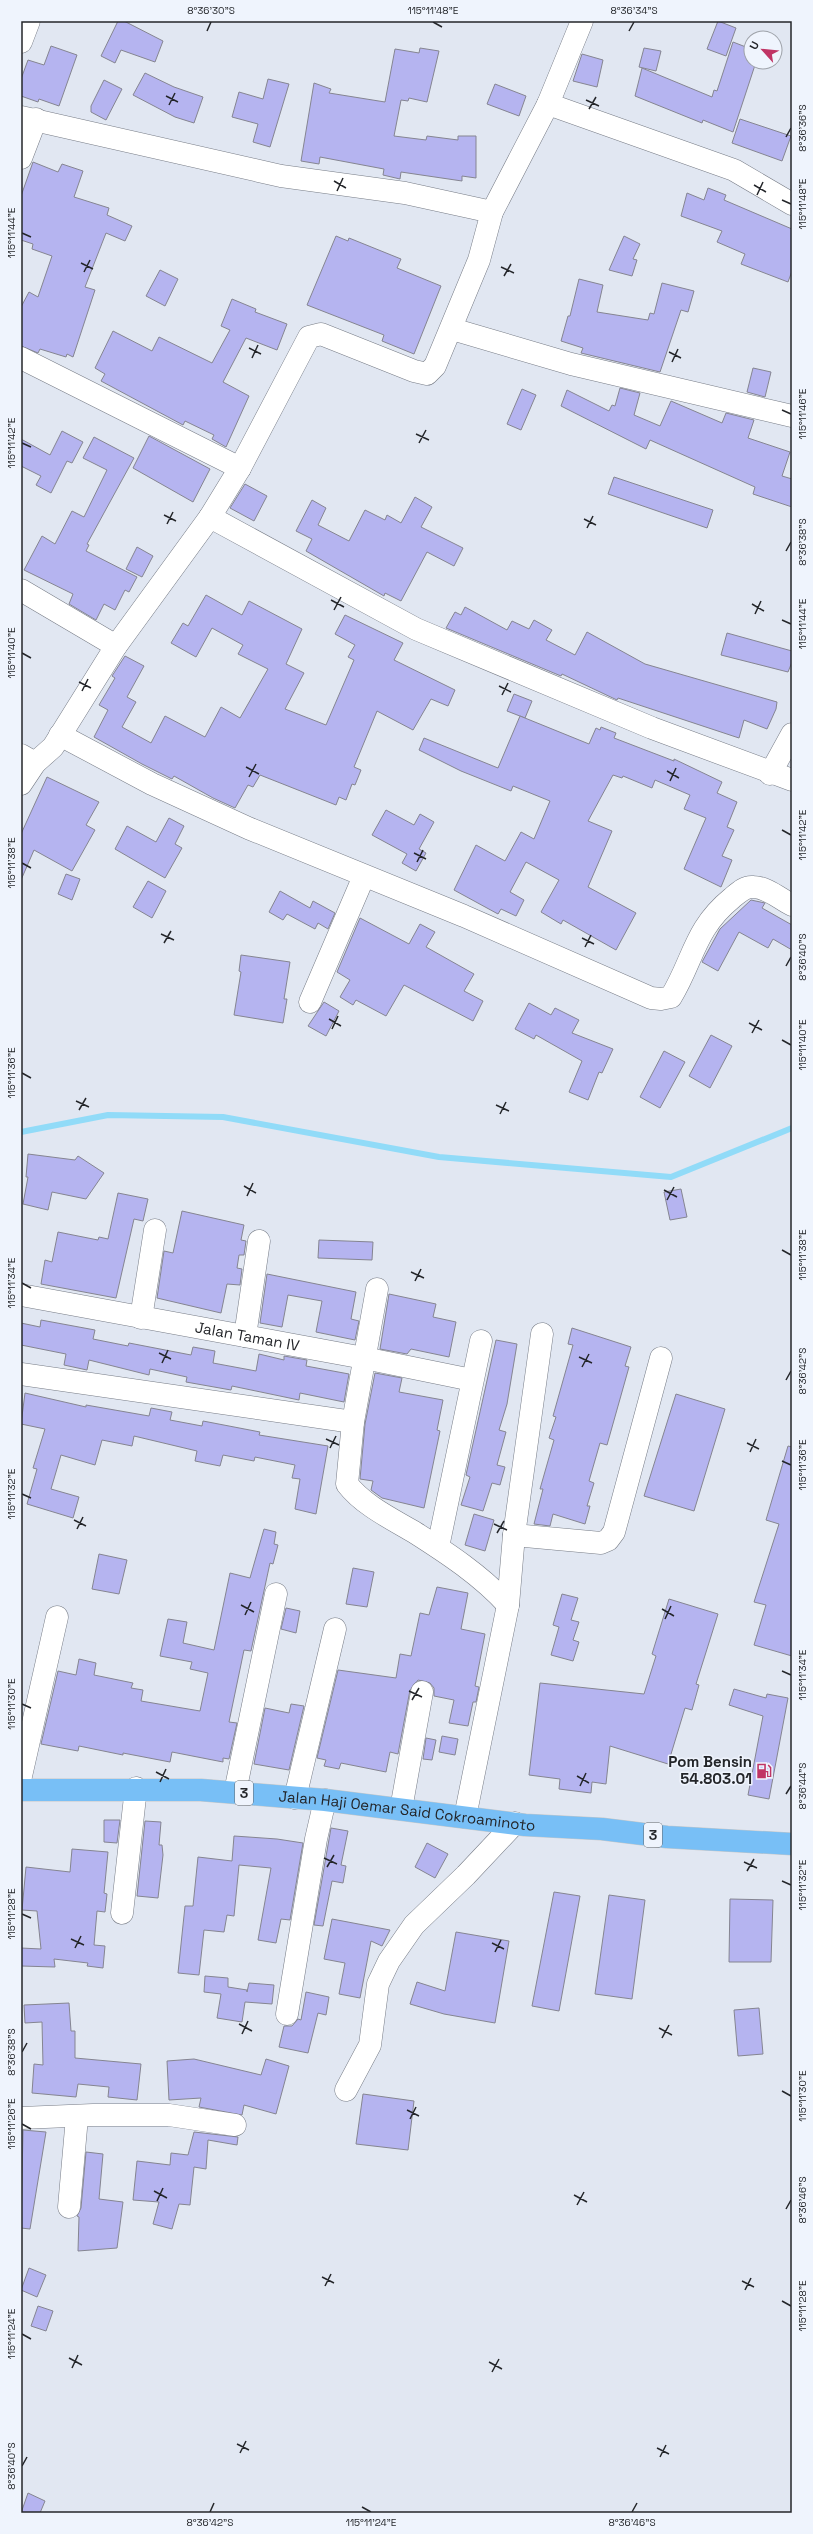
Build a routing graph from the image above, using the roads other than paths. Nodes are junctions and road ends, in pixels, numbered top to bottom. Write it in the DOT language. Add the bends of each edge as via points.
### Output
graph roads {
  1 [pos="29,21"];
  2 [pos="582,21"];
  3 [pos="21,42"];
  4 [pos="548,104"];
  5 [pos="28,118"];
  6 [pos="21,158"];
  7 [pos="792,204"];
  8 [pos="492,212"];
  9 [pos="452,329"];
  10 [pos="21,358"];
  11 [pos="792,416"];
  12 [pos="240,468"];
  13 [pos="210,517"];
  14 [pos="21,590"];
  15 [pos="116,646"];
  16 [pos="792,734"];
  17 [pos="60,735"];
  18 [pos="28,759"];
  19 [pos="770,774"];
  20 [pos="792,780"];
  21 [pos="21,784"];
  22 [pos="364,876"];
  23 [pos="792,905"];
  24 [pos="310,1002"];
  25 [pos="155,1230"];
  26 [pos="259,1241"];
  27 [pos="377,1289"];
  28 [pos="21,1295"];
  29 [pos="141,1318"];
  30 [pos="542,1334"];
  31 [pos="245,1336"];
  32 [pos="481,1341"];
  33 [pos="364,1358"];
  34 [pos="661,1358"];
  35 [pos="21,1374"];
  36 [pos="472,1380"];
  37 [pos="353,1422"];
  38 [pos="514,1535"];
  39 [pos="438,1547"];
  40 [pos="276,1594"];
  41 [pos="508,1605"];
  42 [pos="57,1617"];
  43 [pos="335,1630"];
  44 [pos="422,1692"];
  45 [pos="21,1776"];
  46 [pos="136,1788"];
  47 [pos="21,1790"];
  48 [pos="235,1792"];
  49 [pos="295,1798"];
  50 [pos="325,1800"];
  51 [pos="401,1809"];
  52 [pos="465,1817"];
  53 [pos="515,1823"];
  54 [pos="792,1844"];
  55 [pos="122,1913"];
  56 [pos="287,2014"];
  57 [pos="346,2090"];
  58 [pos="77,2117"];
  59 [pos="21,2118"];
  60 [pos="235,2125"];
  61 [pos="70,2207"];
  1 -- 3 [label="street"];
  2 -- 4 [label="street"];
  4 -- 7 [label="street" via="734,170"];
  4 -- 8 [label="street"];
  5 -- 6 [label="street"];
  5 -- 8 [label="street" via="281,176 405,193"];
  8 -- 9 [label="street" via="479,260"];
  9 -- 11 [label="street" via="571,364"];
  9 -- 12 [label="street" via="435,366 428,374 414,371 321,334 309,337"];
  10 -- 12 [label="street"];
  12 -- 13 [label="street"];
  13 -- 15 [label="street"];
  13 -- 19 [label="street" via="416,629 531,679"];
  14 -- 15 [label="street"];
  15 -- 17 [label="street"];
  16 -- 19 [label="street"];
  17 -- 18 [label="street" via="53,747"];
  17 -- 22 [label="street" via="152,784 248,828"];
  18 -- 21 [label="street"];
  19 -- 20 [label="street"];
  22 -- 23 [label="street" via="584,967 625,988 661,1000 671,997 698,937 709,921 734,896 752,886 766,890"];
  22 -- 24 [label="street"];
  25 -- 29 [label="street"];
  26 -- 31 [label="street"];
  27 -- 33 [label="street"];
  28 -- 29 [label="street, Jalan Taman IV"];
  29 -- 31 [label="street, Jalan Taman IV"];
  30 -- 38 [label="street"];
  31 -- 33 [label="street, Jalan Taman IV"];
  32 -- 36 [label="street"];
  33 -- 36 [label="street, Jalan Taman IV"];
  33 -- 37 [label="street"];
  34 -- 38 [label="street" via="614,1532 608,1540 601,1543"];
  35 -- 37 [label="street"];
  36 -- 39 [label="street"];
  37 -- 39 [label="street" via="348,1484 353,1491 378,1510"];
  38 -- 41 [label="street"];
  39 -- 41 [label="street" via="495,1590"];
  40 -- 48 [label="street"];
  41 -- 52 [label="street"];
  42 -- 45 [label="street"];
  43 -- 49 [label="street"];
  44 -- 51 [label="street"];
  46 -- 47 [label="highway, Jalan Haji Oemar Said Cokroaminoto / 3"];
  46 -- 48 [label="highway, Jalan Haji Oemar Said Cokroaminoto / 3"];
  46 -- 55 [label="street"];
  48 -- 49 [label="highway, Jalan Haji Oemar Said Cokroaminoto / 3"];
  49 -- 50 [label="highway, Jalan Haji Oemar Said Cokroaminoto / 3"];
  50 -- 51 [label="highway, Jalan Haji Oemar Said Cokroaminoto / 3"];
  50 -- 56 [label="street" via="316,1839"];
  51 -- 52 [label="highway, Jalan Haji Oemar Said Cokroaminoto / 3"];
  52 -- 53 [label="highway, Jalan Haji Oemar Said Cokroaminoto / 3"];
  53 -- 54 [label="highway, Jalan Haji Oemar Said Cokroaminoto / 3" via="667,1837"];
  53 -- 57 [label="street" via="414,1926 389,1961 378,1984 370,2045"];
  58 -- 59 [label="street"];
  58 -- 60 [label="street" via="169,2115"];
  58 -- 61 [label="street"];
}
